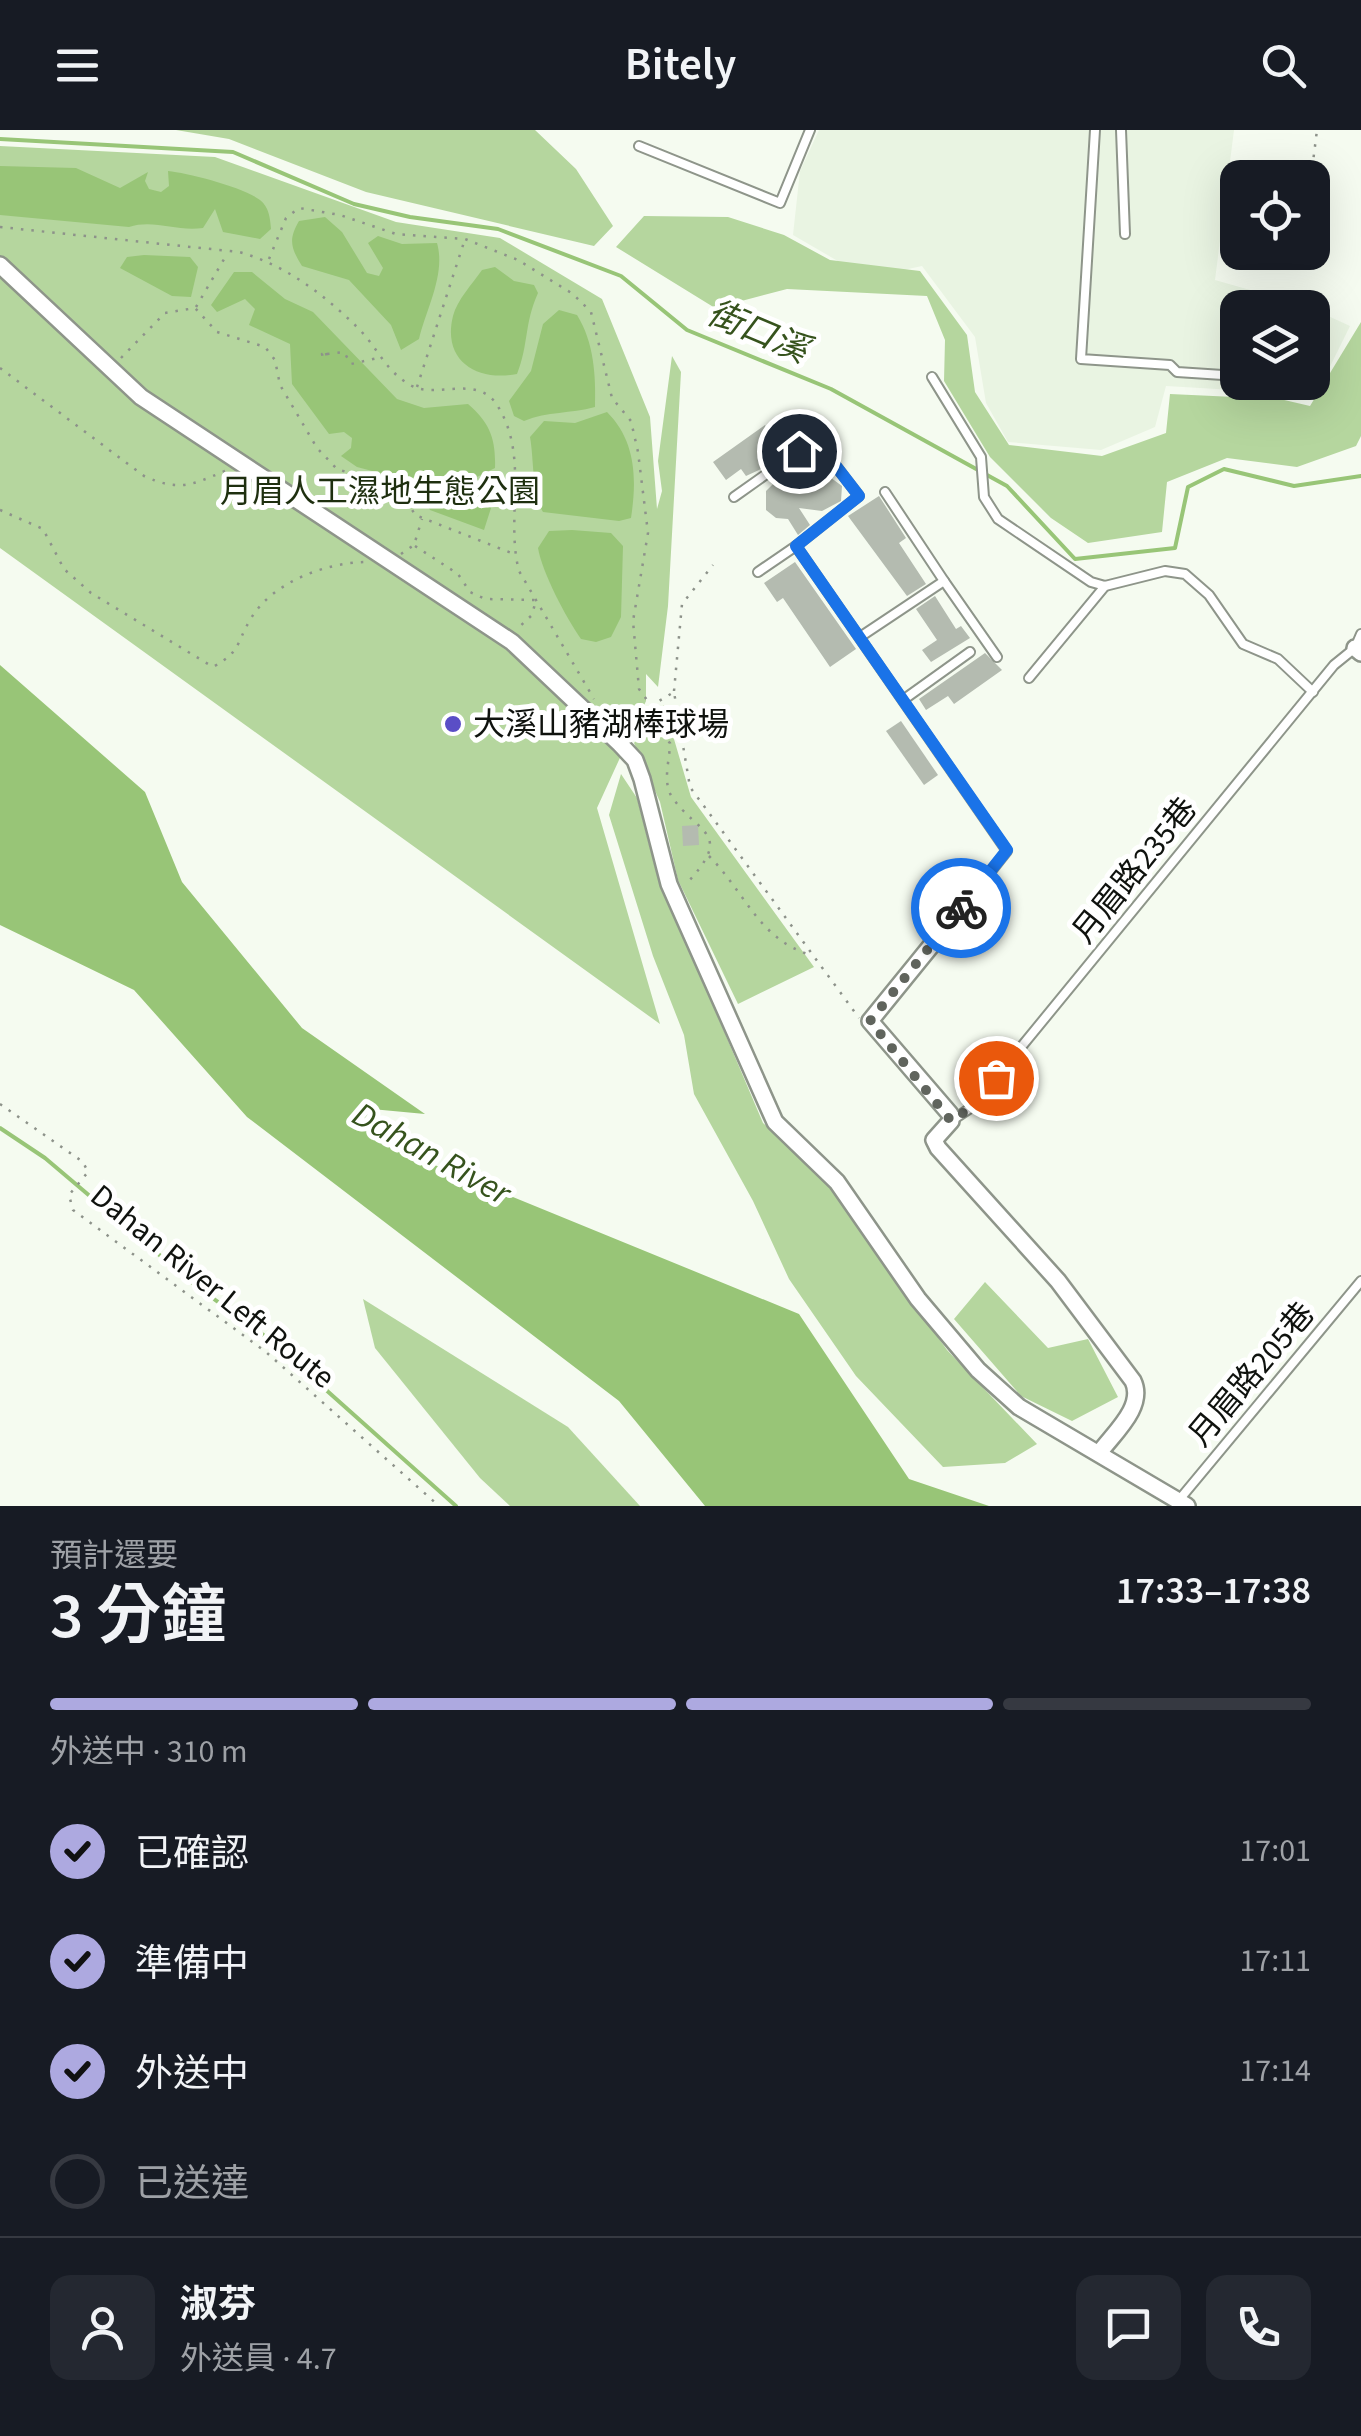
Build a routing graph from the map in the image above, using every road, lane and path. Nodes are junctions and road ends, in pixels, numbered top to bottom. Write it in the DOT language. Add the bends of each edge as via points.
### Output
graph roads {
  1 [pos="1094,130"];
  2 [pos="1120,130"];
  3 [pos="1317,130"];
  4 [pos="807,131"];
  5 [pos="639,146"];
  6 [pos="1313,160"];
  7 [pos="0,228"];
  8 [pos="1125,234"];
  9 [pos="465,240"];
  10 [pos="228,251"];
  11 [pos="268,260"];
  12 [pos="0,265"];
  13 [pos="195,308"];
  14 [pos="327,354"];
  15 [pos="380,357"];
  16 [pos="0,368"];
  17 [pos="112,368"];
  18 [pos="1220,375"];
  19 [pos="932,378"];
  20 [pos="417,389"];
  21 [pos="229,469"];
  22 [pos="884,492"];
  23 [pos="734,497"];
  24 [pos="0,510"];
  25 [pos="422,519"];
  26 [pos="414,545"];
  27 [pos="796,546"];
  28 [pos="515,555"];
  29 [pos="390,561"];
  30 [pos="352,562"];
  31 [pos="712,565"];
  32 [pos="758,572"];
  33 [pos="944,581"];
  34 [pos="1105,586"];
  35 [pos="536,600"];
  36 [pos="860,637"];
  37 [pos="506,639"];
  38 [pos="1359,645"];
  39 [pos="970,652"];
  40 [pos="997,656"];
  41 [pos="1029,678"];
  42 [pos="674,692"];
  43 [pos="1313,692"];
  44 [pos="903,700"];
  45 [pos="650,708"];
  46 [pos="602,712"];
  47 [pos="620,744"];
  48 [pos="708,855"];
  49 [pos="678,904"];
  50 [pos="964,904"];
  51 [pos="811,955"];
  52 [pos="870,1021"];
  53 [pos="0,1104"];
  54 [pos="951,1121"];
  55 [pos="1361,1281"];
  56 [pos="1100,1452"];
  57 [pos="1183,1503"];
  58 [pos="439,1506"];
  1 -- 18 [label="lane" via="1081,359"];
  2 -- 8 [label="lane"];
  3 -- 6 [label="path"];
  4 -- 5 [label="lane" via="780,203"];
  7 -- 10 [label="path"];
  9 -- 11 [label="path" via="396,234 299,208 286,218"];
  9 -- 20 [label="path"];
  9 -- 45 [label="path" via="518,260 591,312 612,398 632,421 638,452 648,533 633,621 639,689"];
  10 -- 11 [label="path"];
  10 -- 13 [label="path"];
  11 -- 15 [label="path" via="362,332"];
  12 -- 17 [label="street"];
  13 -- 17 [label="path" via="165,312"];
  13 -- 25 [label="path" via="217,332 264,347 317,448 336,469 392,486"];
  14 -- 15 [label="path" via="344,352 351,364"];
  15 -- 20 [label="path" via="390,373"];
  16 -- 21 [label="path" via="168,487"];
  17 -- 29 [label="street" via="141,396"];
  19 -- 34 [label="lane" via="981,462 984,498 998,519"];
  20 -- 28 [label="path" via="458,387 485,393 498,406 516,466"];
  22 -- 33 [label="lane"];
  23 -- 27 [label="lane" via="799,451 822,448 859,496"];
  24 -- 30 [label="path" via="43,529 64,569 91,593 213,667 235,655 250,618 275,592"];
  25 -- 26 [label="path"];
  25 -- 28 [label="path"];
  26 -- 29 [label="path"];
  26 -- 35 [label="path" via="458,574 470,592"];
  27 -- 32 [label="lane"];
  27 -- 36 [label="lane"];
  28 -- 35 [label="path"];
  29 -- 37 [label="street"];
  31 -- 42 [label="path" via="682,604"];
  33 -- 36 [label="lane"];
  33 -- 40 [label="lane"];
  34 -- 41 [label="lane"];
  34 -- 43 [label="lane" via="1166,570 1185,574 1243,644 1278,659"];
  35 -- 37 [label="path" via="532,615"];
  35 -- 46 [label="path"];
  36 -- 44 [label="lane"];
  37 -- 47 [label="street"];
  38 -- 43 [label="lane, 月眉路235巷"];
  39 -- 44 [label="lane"];
  42 -- 45 [label="path"];
  42 -- 51 [label="path" via="690,787"];
  43 -- 54 [label="lane, 月眉路235巷" via="972,1107"];
  44 -- 50 [label="lane" via="1007,850"];
  45 -- 47 [label="path"];
  45 -- 48 [label="path" via="670,742 668,786 705,827"];
  47 -- 49 [label="street" via="642,779"];
  48 -- 49 [label="path"];
  48 -- 51 [label="path" via="769,933"];
  49 -- 56 [label="street" via="775,1122 837,1182 918,1299 978,1370 1020,1407"];
  50 -- 52 [label="street"];
  51 -- 52 [label="path" via="854,1016"];
  52 -- 54 [label="street"];
  53 -- 58 [label="path, Dahan River Left Route" via="84,1162 88,1172 72,1191 73,1210 266,1352"];
  54 -- 56 [label="street" via="934,1140 938,1148 1058,1282 1138,1392"];
  55 -- 57 [label="lane, 月眉路205巷"];
  56 -- 57 [label="street"];
}
